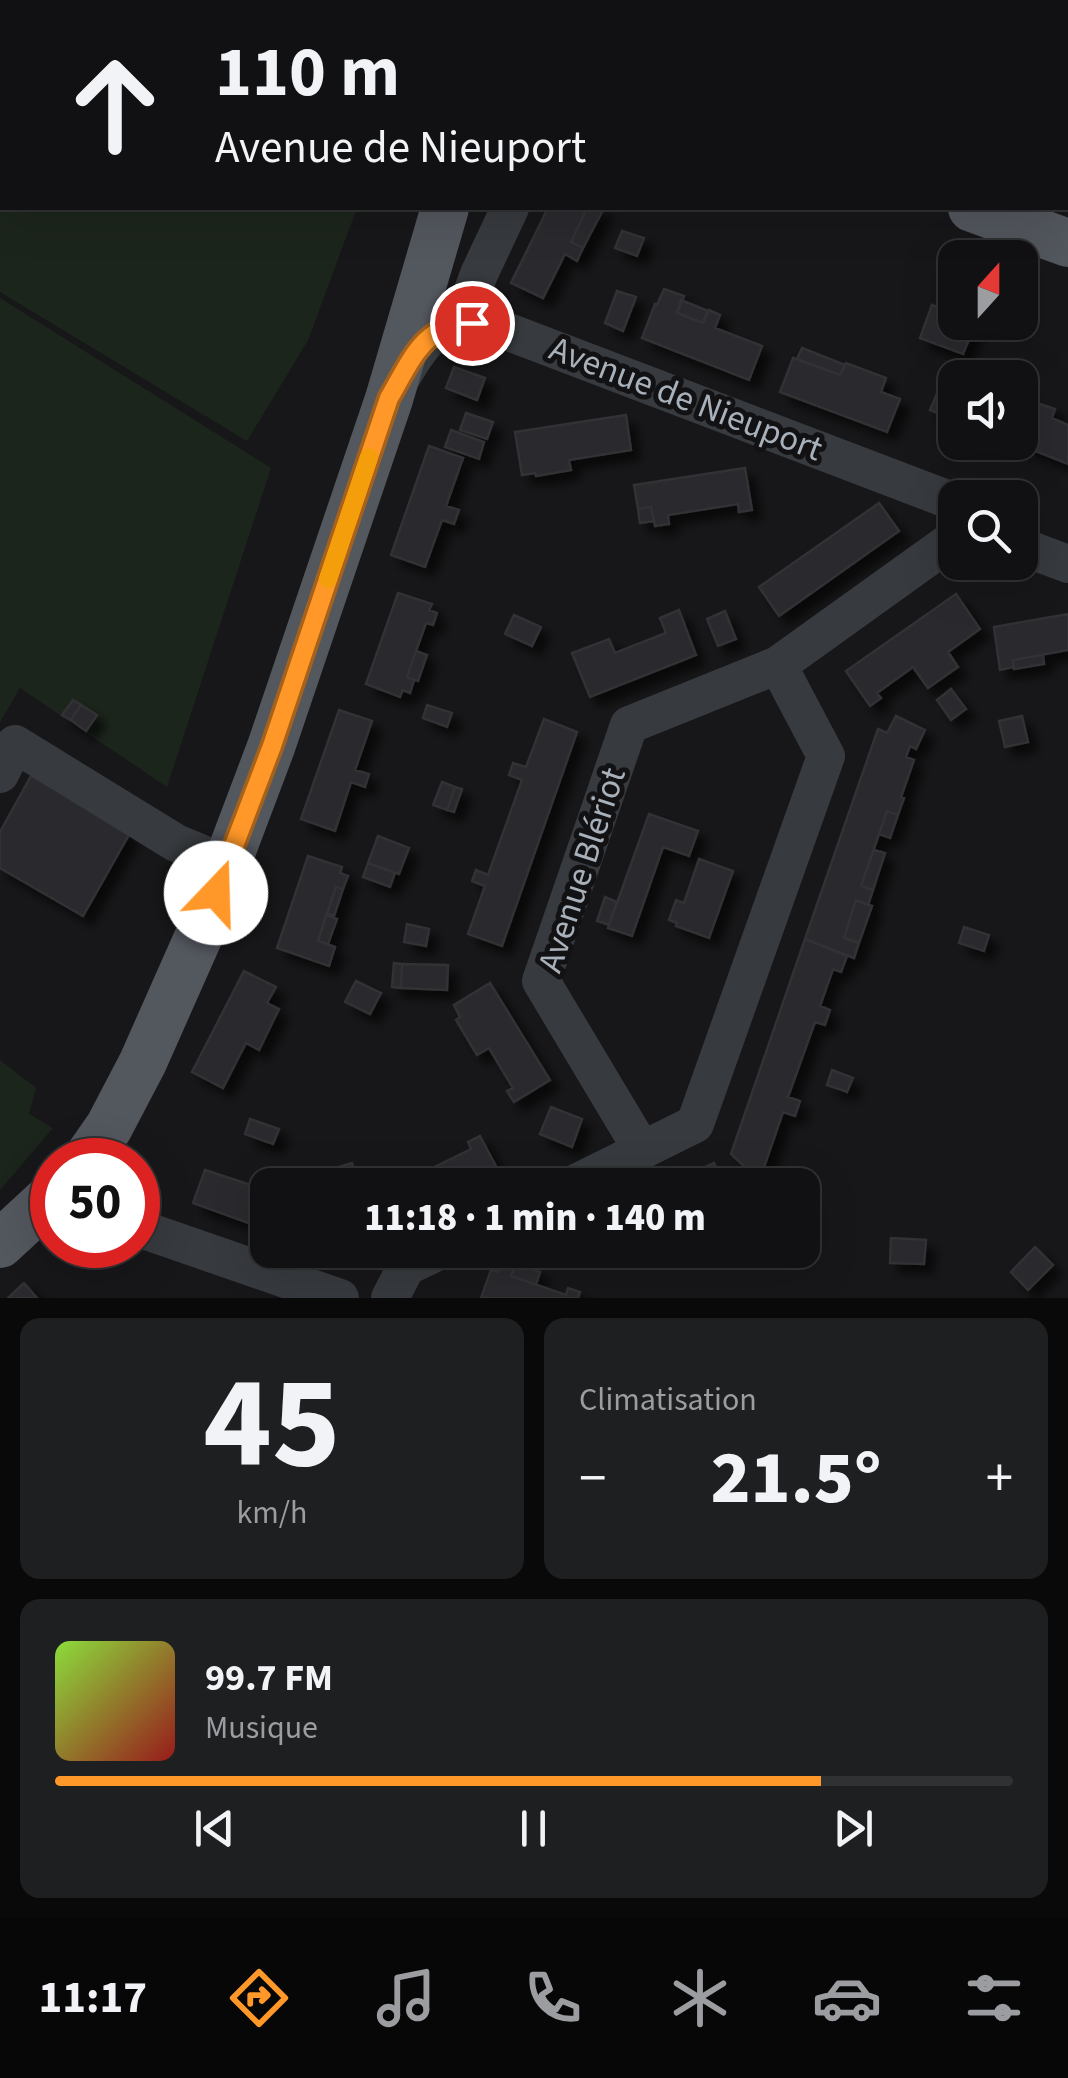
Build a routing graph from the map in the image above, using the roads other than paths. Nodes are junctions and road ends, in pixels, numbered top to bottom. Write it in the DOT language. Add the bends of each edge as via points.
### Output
graph roads {
  1 [pos="443,210"];
  2 [pos="466,210"];
  3 [pos="509,210"];
  4 [pos="977,210"];
  5 [pos="1044,210"];
  6 [pos="1068,220"];
  7 [pos="1068,243"];
  8 [pos="461,323"];
  9 [pos="389,398"];
  10 [pos="938,496"];
  11 [pos="1038,533"];
  12 [pos="1068,544"];
  13 [pos="938,552"];
  14 [pos="1038,553"];
  15 [pos="1068,564"];
  16 [pos="778,665"];
  17 [pos="0,774"];
  18 [pos="227,864"];
  19 [pos="101,1138"];
  20 [pos="642,1150"];
  21 [pos="606,1168"];
  22 [pos="30,1216"];
  23 [pos="160,1236"];
  24 [pos="0,1244"];
  25 [pos="405,1268"];
  26 [pos="340,1298"];
  27 [pos="390,1298"];
  1 -- 9 [label="main road"];
  2 -- 9 [label="main road"];
  3 -- 8 [label="street"];
  4 -- 7 [label="main road"];
  5 -- 6 [label="main road"];
  8 -- 9 [label="street" via="424,341"];
  8 -- 10 [label="street, Avenue de Nieuport" via="493,326"];
  9 -- 18 [label="main road"];
  11 -- 12 [label="street"];
  13 -- 16 [label="street, Avenue Blériot"];
  14 -- 15 [label="street"];
  16 -- 20 [label="street" via="826,756 695,1124"];
  16 -- 20 [label="street, Avenue Blériot" via="628,726 541,980"];
  17 -- 18 [label="street" via="15,744 176,843"];
  18 -- 19 [label="main road" via="143,1062"];
  20 -- 21 [label="street"];
  22 -- 24 [label="main road"];
  23 -- 26 [label="street"];
  25 -- 27 [label="street"];
}
